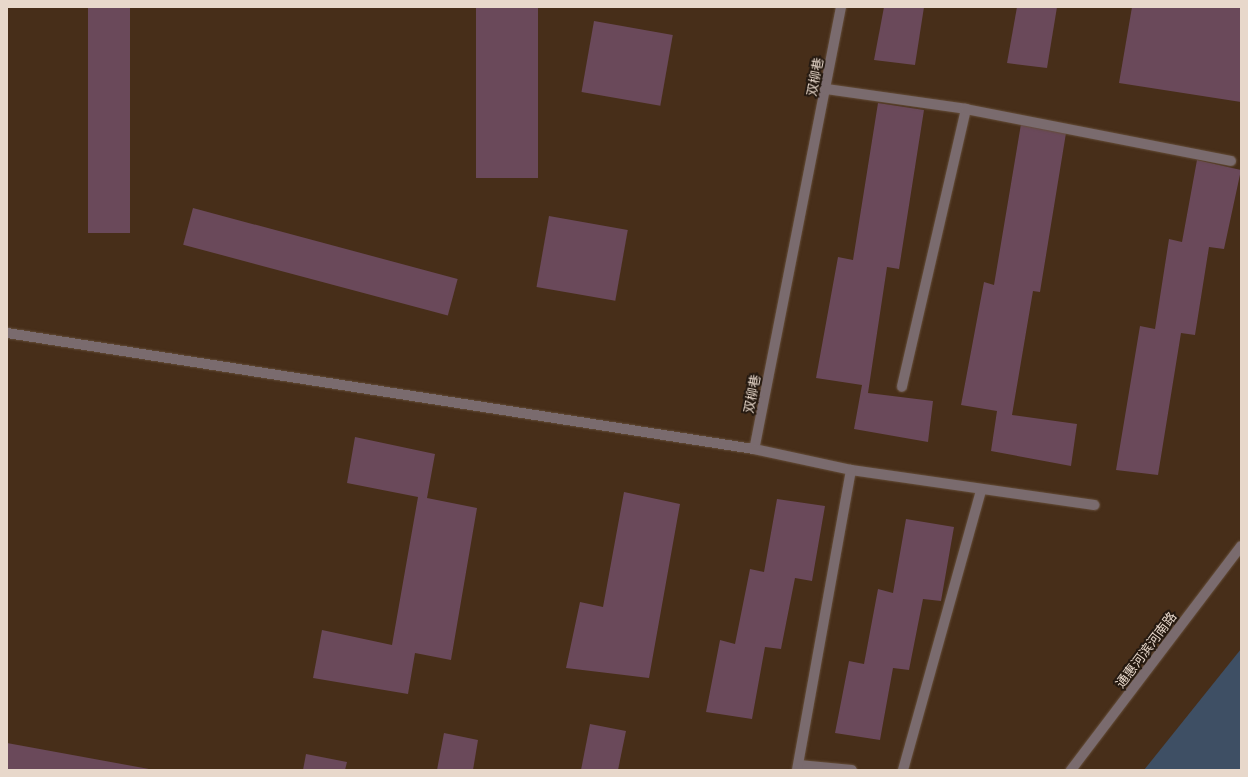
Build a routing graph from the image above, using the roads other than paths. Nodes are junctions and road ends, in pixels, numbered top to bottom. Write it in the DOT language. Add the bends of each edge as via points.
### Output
graph roads {
  1 [pos="841,7"];
  2 [pos="826,89"];
  3 [pos="966,109"];
  4 [pos="1231,162"];
  5 [pos="7,333"];
  6 [pos="902,387"];
  7 [pos="754,449"];
  8 [pos="851,470"];
  9 [pos="981,491"];
  10 [pos="1094,505"];
  11 [pos="1241,546"];
  12 [pos="798,767"];
  13 [pos="852,770"];
  14 [pos="903,770"];
  15 [pos="1071,770"];
  1 -- 2 [label="street, 双柳巷"];
  2 -- 3 [label="street"];
  2 -- 7 [label="street, 双柳巷"];
  3 -- 4 [label="street"];
  3 -- 6 [label="street"];
  5 -- 7 [label="street"];
  7 -- 8 [label="street"];
  8 -- 9 [label="street"];
  8 -- 12 [label="street"];
  9 -- 10 [label="street"];
  9 -- 14 [label="street"];
  11 -- 15 [label="street, 通惠河滨河南路"];
  12 -- 13 [label="street"];
}
